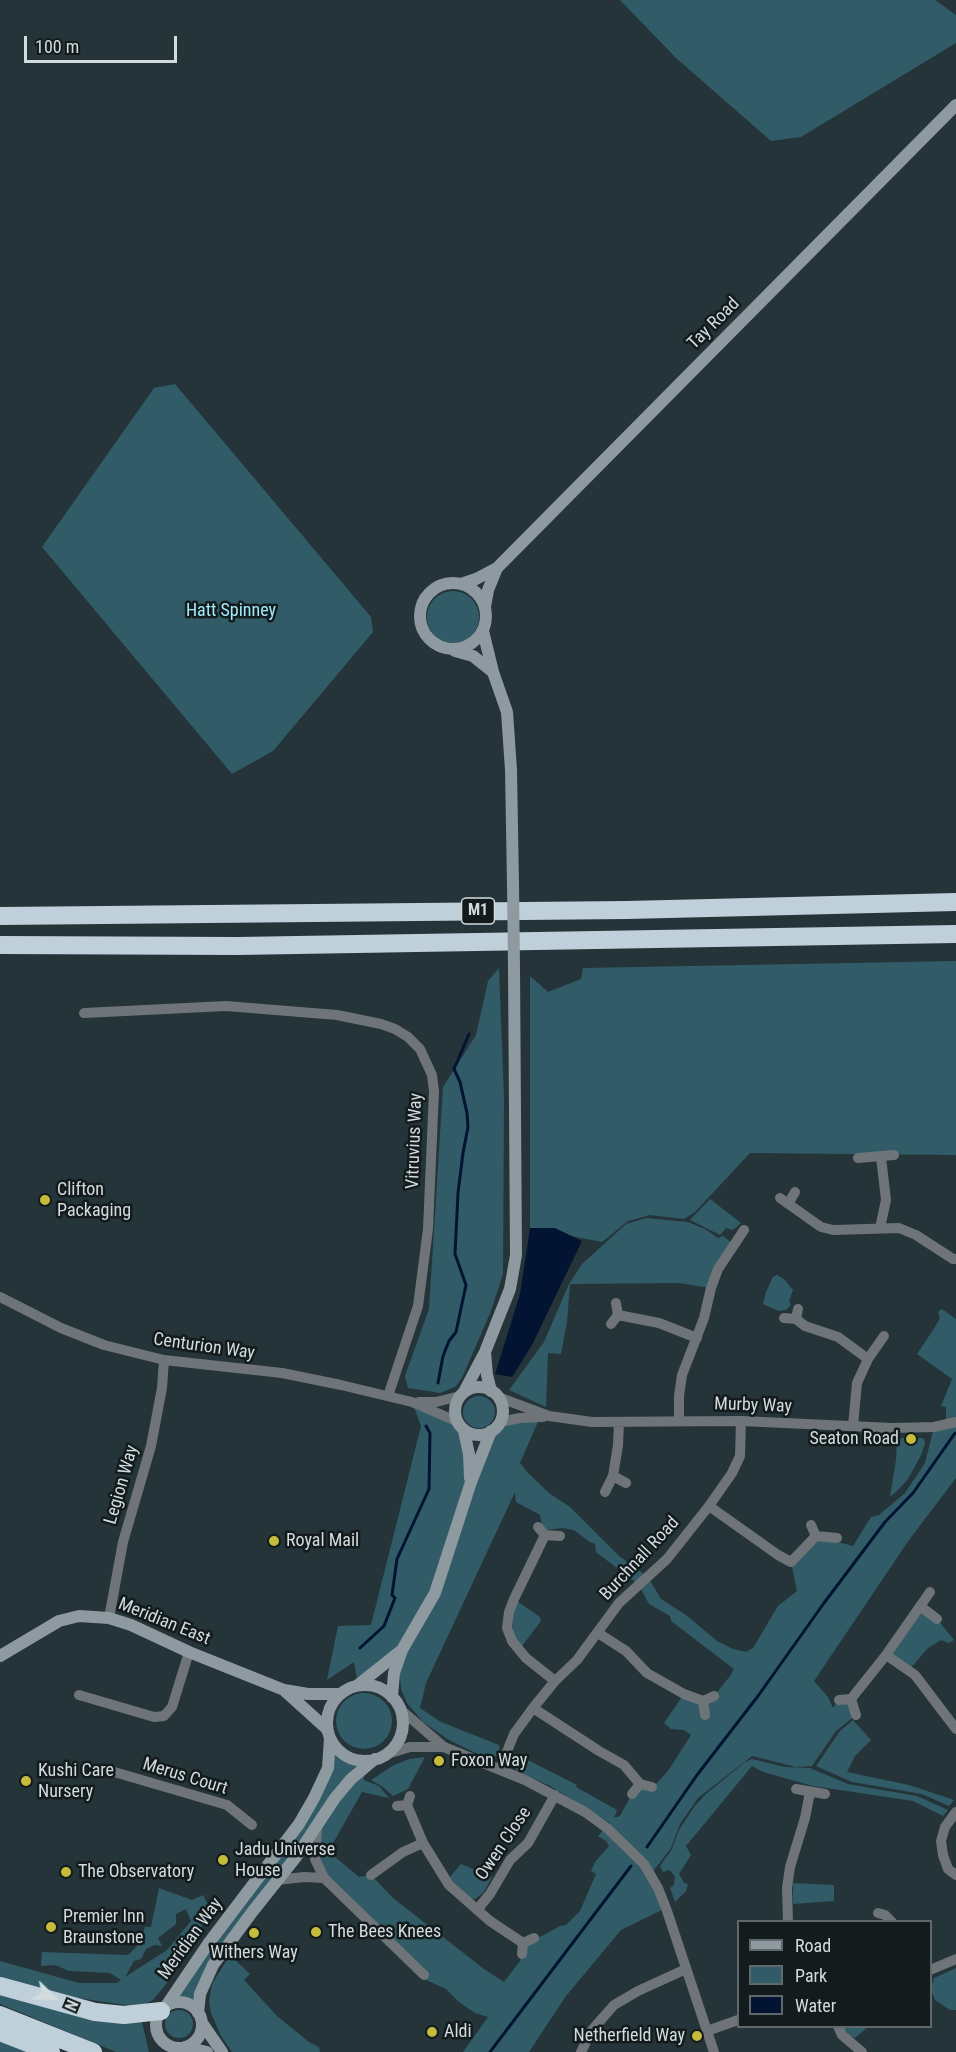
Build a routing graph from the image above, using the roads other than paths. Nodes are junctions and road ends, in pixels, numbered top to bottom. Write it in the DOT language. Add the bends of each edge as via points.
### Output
graph roads {
  1 [pos="956,105"];
  2 [pos="497,568"];
  3 [pos="461,584"];
  4 [pos="485,607"];
  5 [pos="483,631"];
  6 [pos="454,650"];
  7 [pos="493,672"];
  8 [pos="956,902"];
  9 [pos="0,916"];
  10 [pos="956,934"];
  11 [pos="0,945"];
  12 [pos="84,1013"];
  13 [pos="894,1155"];
  14 [pos="880,1157"];
  15 [pos="858,1158"];
  16 [pos="795,1192"];
  17 [pos="880,1228"];
  18 [pos="744,1230"];
  19 [pos="723,1236"];
  20 [pos="733,1244"];
  21 [pos="956,1259"];
  22 [pos="0,1296"];
  23 [pos="616,1303"];
  24 [pos="784,1318"];
  25 [pos="884,1335"];
  26 [pos="697,1338"];
  27 [pos="485,1352"];
  28 [pos="868,1359"];
  29 [pos="164,1360"];
  30 [pos="462,1394"];
  31 [pos="495,1394"];
  32 [pos="388,1396"];
  33 [pos="412,1402"];
  34 [pos="549,1416"];
  35 [pos="679,1421"];
  36 [pos="741,1421"];
  37 [pos="956,1422"];
  38 [pos="619,1423"];
  39 [pos="460,1426"];
  40 [pos="853,1426"];
  41 [pos="496,1427"];
  42 [pos="613,1476"];
  43 [pos="471,1482"];
  44 [pos="626,1483"];
  45 [pos="605,1492"];
  46 [pos="709,1506"];
  47 [pos="811,1525"];
  48 [pos="560,1536"];
  49 [pos="816,1536"];
  50 [pos="837,1538"];
  51 [pos="791,1562"];
  52 [pos="794,1573"];
  53 [pos="930,1592"];
  54 [pos="920,1606"];
  55 [pos="109,1618"];
  56 [pos="937,1619"];
  57 [pos="598,1633"];
  58 [pos="402,1650"];
  59 [pos="189,1652"];
  60 [pos="886,1654"];
  61 [pos="0,1656"];
  62 [pos="555,1681"];
  63 [pos="358,1685"];
  64 [pos="284,1690"];
  65 [pos="340,1694"];
  66 [pos="79,1695"];
  67 [pos="392,1696"];
  68 [pos="714,1696"];
  69 [pos="851,1699"];
  70 [pos="839,1700"];
  71 [pos="703,1701"];
  72 [pos="533,1708"];
  73 [pos="400,1709"];
  74 [pos="856,1714"];
  75 [pos="705,1715"];
  76 [pos="956,1729"];
  77 [pos="329,1733"];
  78 [pos="444,1747"];
  79 [pos="379,1757"];
  80 [pos="104,1769"];
  81 [pos="500,1769"];
  82 [pos="795,1789"];
  83 [pos="810,1792"];
  84 [pos="632,1794"];
  85 [pos="825,1794"];
  86 [pos="555,1795"];
  87 [pos="404,1802"];
  88 [pos="956,1812"];
  89 [pos="252,1825"];
  90 [pos="316,1827"];
  91 [pos="423,1842"];
  92 [pos="371,1875"];
  93 [pos="956,1875"];
  94 [pos="324,1878"];
  95 [pos="277,1880"];
  96 [pos="477,1910"];
  97 [pos="878,1913"];
  98 [pos="788,1920"];
  99 [pos="890,1920"];
  100 [pos="526,1945"];
  101 [pos="956,1959"];
  102 [pos="932,1969"];
  103 [pos="686,1970"];
  104 [pos="424,1975"];
  105 [pos="0,1986"];
  106 [pos="164,2008"];
  107 [pos="0,2015"];
  108 [pos="200,2018"];
  109 [pos="737,2020"];
  110 [pos="839,2028"];
  111 [pos="707,2031"];
  112 [pos="0,2032"];
  113 [pos="159,2037"];
  114 [pos="182,2049"];
  115 [pos="51,2052"];
  116 [pos="93,2052"];
  117 [pos="158,2052"];
  118 [pos="207,2052"];
  119 [pos="222,2052"];
  120 [pos="581,2052"];
  121 [pos="714,2052"];
  122 [pos="862,2052"];
  1 -- 2 [label="street, Tay Road"];
  2 -- 3 [label="street, Tay Road"];
  2 -- 4 [label="street, Tay Road"];
  3 -- 4 [label="street" via="480,596"];
  3 -- 6 [label="street" via="440,585 420,608 422,631 430,641"];
  4 -- 5 [label="street"];
  5 -- 6 [label="street" via="471,645"];
  5 -- 7 [label="street"];
  6 -- 7 [label="street" via="473,657"];
  7 -- 27 [label="street, bridge" via="507,712 509,734 516,1255 510,1289"];
  8 -- 9 [label="highway, M1" via="627,910"];
  10 -- 11 [label="highway, M1" via="237,946"];
  12 -- 32 [label="street, Vitruvius Way" via="226,1006 337,1015 395,1029 420,1049 432,1075 434,1091 428,1229 418,1306"];
  13 -- 14 [label="street"];
  14 -- 15 [label="street"];
  14 -- 17 [label="street" via="886,1200"];
  16 -- 17 [label="street" via="784,1201 821,1227"];
  17 -- 21 [label="street" via="909,1231"];
  18 -- 20 [label="street"];
  19 -- 20 [label="street"];
  20 -- 26 [label="street" via="718,1269"];
  22 -- 29 [label="street, Centurion Way" via="95,1342"];
  23 -- 26 [label="street" via="614,1319 659,1323"];
  24 -- 28 [label="street" via="797,1314 805,1326 838,1337"];
  25 -- 28 [label="street"];
  26 -- 35 [label="street" via="682,1375"];
  27 -- 30 [label="street"];
  27 -- 31 [label="street" via="487,1375"];
  28 -- 40 [label="street" via="857,1383"];
  29 -- 32 [label="street, Centurion Way" via="282,1373"];
  29 -- 55 [label="street, Legion Way" via="153,1436 123,1542"];
  30 -- 31 [label="street" via="483,1387"];
  30 -- 33 [label="street, Centurion Way" via="436,1402"];
  30 -- 39 [label="street" via="454,1408"];
  31 -- 34 [label="street, Murby Way"];
  31 -- 41 [label="street" via="502,1405"];
  32 -- 33 [label="street, Centurion Way"];
  33 -- 39 [label="street, Centurion Way"];
  34 -- 38 [label="street, Murby Way"];
  34 -- 41 [label="street, Murby Way" via="520,1418"];
  35 -- 36 [label="street, Murby Way"];
  35 -- 38 [label="street, Murby Way"];
  36 -- 40 [label="street, Murby Way"];
  36 -- 46 [label="street, Burchnall Road" via="740,1456"];
  37 -- 40 [label="street, Murby Way" via="913,1428"];
  38 -- 42 [label="street"];
  39 -- 41 [label="street" via="473,1435 483,1435"];
  39 -- 43 [label="street" via="469,1454"];
  41 -- 43 [label="street"];
  42 -- 44 [label="street"];
  42 -- 45 [label="street"];
  43 -- 58 [label="street" via="435,1593"];
  46 -- 51 [label="street"];
  46 -- 57 [label="street, Burchnall Road" via="667,1559 619,1603"];
  47 -- 49 [label="street"];
  48 -- 62 [label="street" via="542,1531 509,1612 507,1628 526,1658"];
  49 -- 50 [label="street"];
  49 -- 51 [label="street"];
  51 -- 52 [label="street"];
  53 -- 54 [label="street"];
  54 -- 56 [label="street"];
  54 -- 60 [label="street"];
  55 -- 59 [label="street, Meridian East"];
  55 -- 61 [label="street, Meridian East" via="79,1616 59,1622"];
  57 -- 62 [label="street, Burchnall Road"];
  57 -- 71 [label="street" via="626,1651 647,1673"];
  58 -- 63 [label="street"];
  58 -- 67 [label="street"];
  59 -- 64 [label="street, Meridian East"];
  59 -- 66 [label="street" via="172,1707 164,1716 153,1717"];
  60 -- 69 [label="street"];
  60 -- 76 [label="street" via="915,1675"];
  62 -- 72 [label="street, Burchnall Road"];
  63 -- 65 [label="street"];
  63 -- 67 [label="street" via="373,1685"];
  64 -- 65 [label="street, Meridian East"];
  64 -- 77 [label="street, Meridian East"];
  65 -- 77 [label="street" via="329,1709"];
  67 -- 73 [label="street"];
  68 -- 71 [label="street"];
  69 -- 70 [label="street"];
  69 -- 74 [label="street"];
  71 -- 75 [label="street"];
  72 -- 81 [label="street, Burchnall Road" via="514,1734"];
  72 -- 84 [label="street" via="624,1765 646,1785"];
  73 -- 78 [label="street"];
  73 -- 79 [label="street" via="398,1740"];
  77 -- 79 [label="street" via="345,1755 360,1760"];
  77 -- 106 [label="street, Meridian Way" via="328,1768 299,1824"];
  78 -- 79 [label="street" via="410,1747"];
  78 -- 81 [label="street"];
  79 -- 90 [label="street, Meridian Way" via="351,1779"];
  80 -- 89 [label="street, Merus Court" via="227,1804"];
  81 -- 86 [label="street"];
  82 -- 83 [label="street"];
  83 -- 85 [label="street"];
  83 -- 98 [label="street" via="790,1867"];
  86 -- 96 [label="street, Owen Close" via="528,1843 510,1860"];
  86 -- 103 [label="street" via="607,1828 644,1864 658,1888"];
  87 -- 91 [label="street, Owen Close"];
  88 -- 93 [label="street" via="940,1841 948,1869"];
  90 -- 94 [label="street" via="315,1859"];
  90 -- 95 [label="street, Meridian Way"];
  91 -- 92 [label="street"];
  91 -- 96 [label="street, Owen Close" via="449,1885"];
  94 -- 95 [label="street"];
  94 -- 104 [label="street"];
  95 -- 108 [label="street, Meridian Way" via="213,1965 200,1994"];
  96 -- 100 [label="street, Owen Close"];
  97 -- 99 [label="street"];
  101 -- 102 [label="street"];
  103 -- 111 [label="street"];
  103 -- 120 [label="street" via="615,2005 592,2030"];
  105 -- 106 [label="highway" via="95,2012 124,2015"];
  106 -- 108 [label="street" via="176,2002 186,2003"];
  106 -- 113 [label="street" via="156,2025"];
  107 -- 116 [label="highway"];
  108 -- 114 [label="street" via="199,2036"];
  108 -- 119 [label="street"];
  109 -- 111 [label="street"];
  110 -- 122 [label="street"];
  111 -- 121 [label="street"];
  112 -- 115 [label="highway"];
  113 -- 114 [label="street" via="169,2046"];
  113 -- 117 [label="street"];
  114 -- 118 [label="street"];
}
